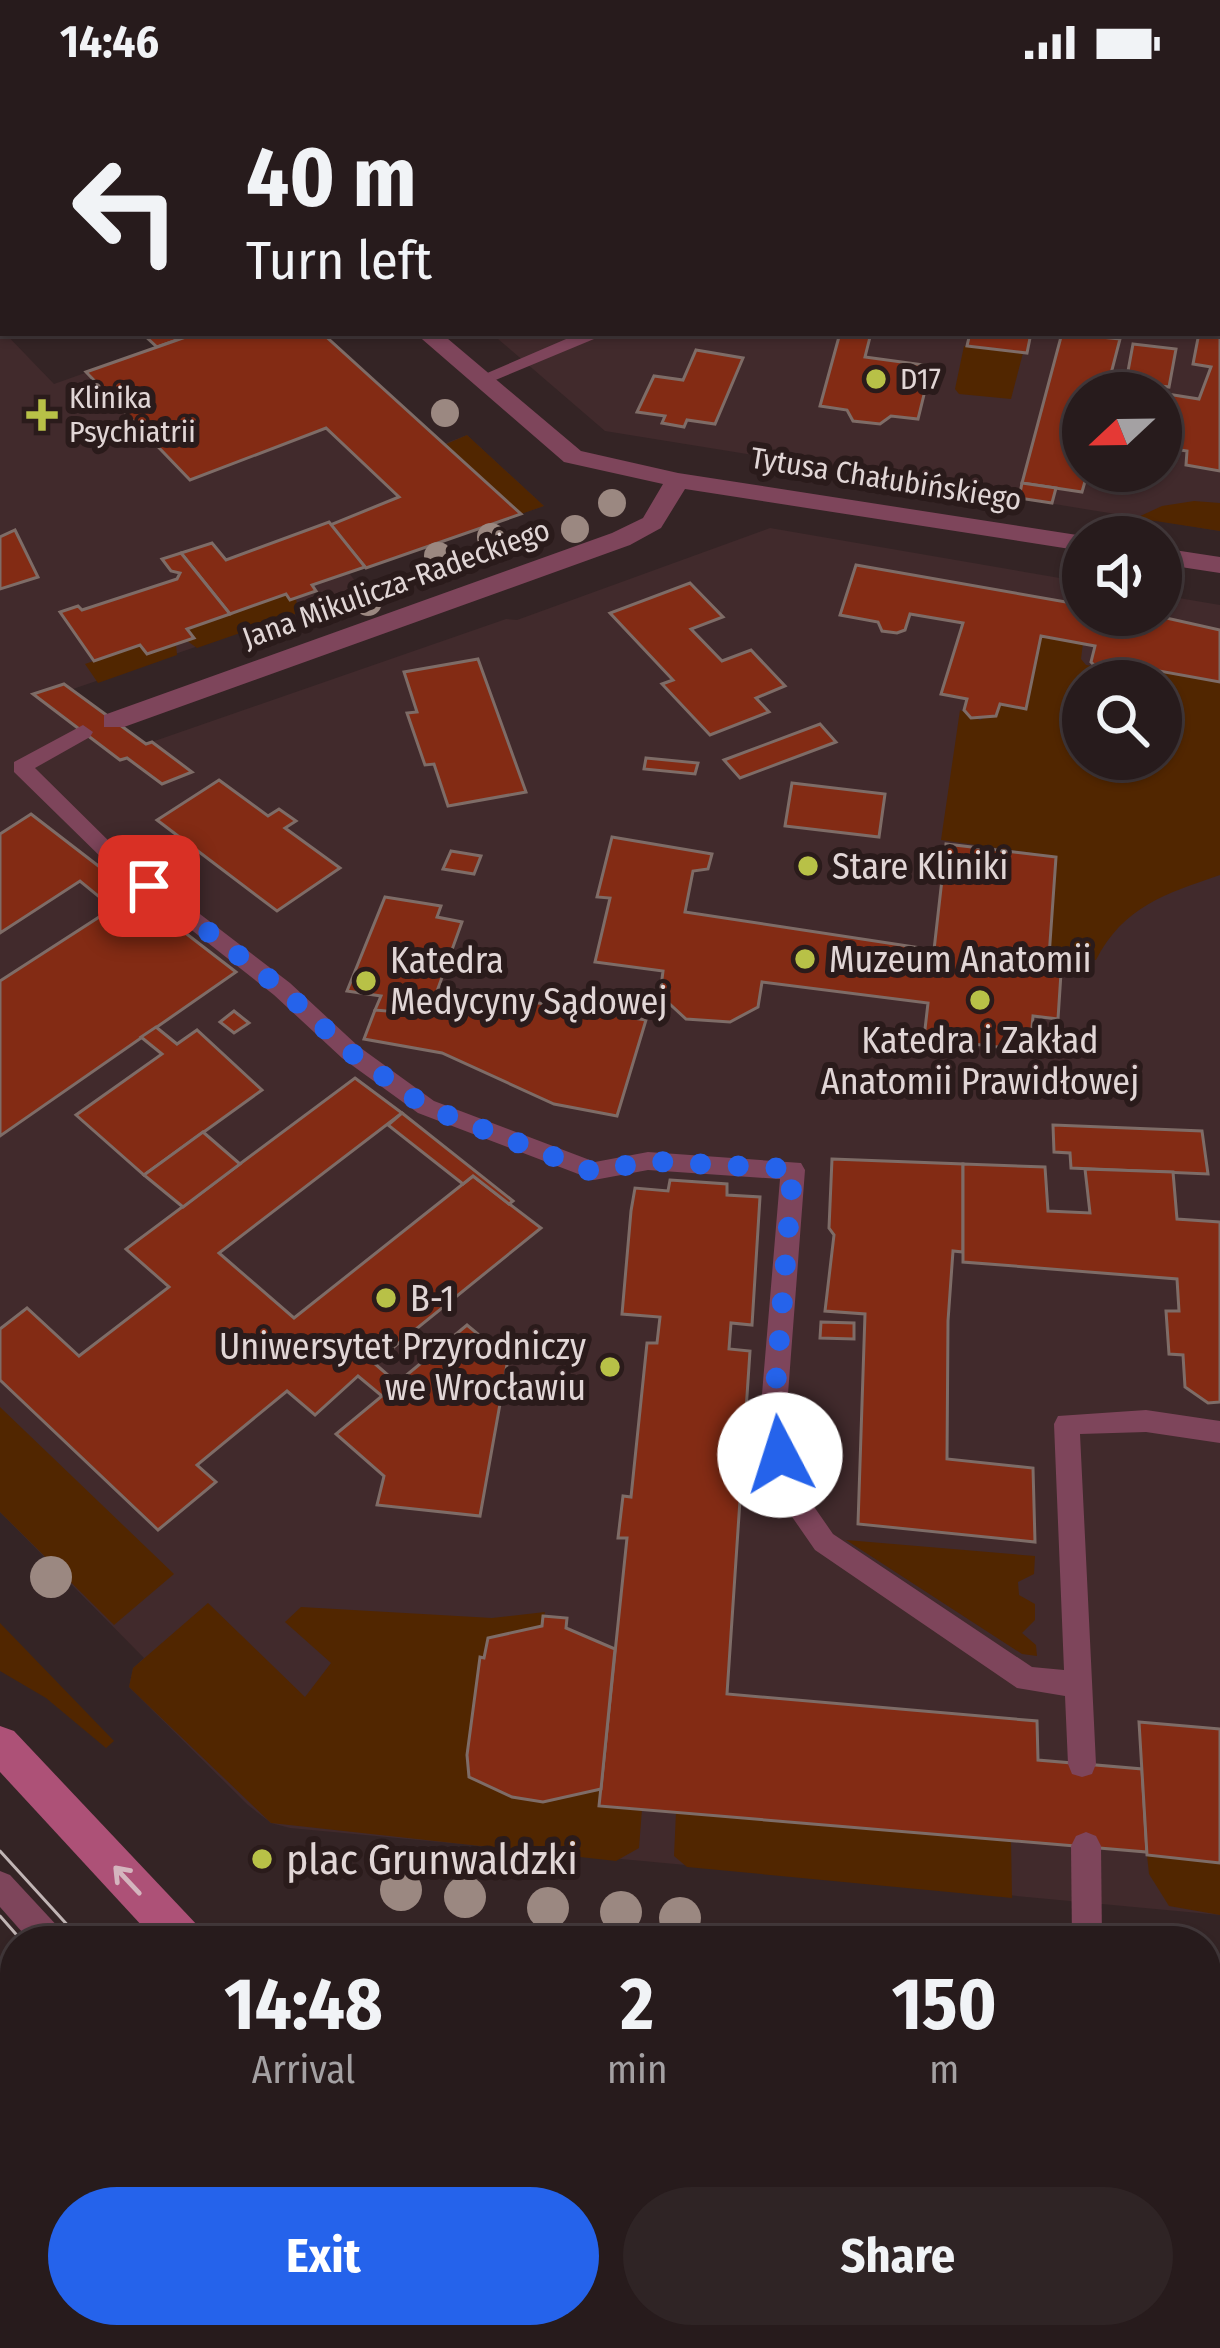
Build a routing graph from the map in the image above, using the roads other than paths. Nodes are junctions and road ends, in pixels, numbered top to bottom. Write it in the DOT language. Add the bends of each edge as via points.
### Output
graph roads {
  1 [pos="431,336"];
  2 [pos="587,336"];
  3 [pos="480,380"];
  4 [pos="678,480"];
  5 [pos="1062,540"];
  6 [pos="1182,559"];
  7 [pos="1220,565"];
  8 [pos="114,721"];
  9 [pos="82,732"];
  10 [pos="1220,1432"];
  11 [pos="1079,1685"];
  12 [pos="0,1744"];
  13 [pos="1082,1764"];
  14 [pos="1086,1846"];
  15 [pos="0,1885"];
  16 [pos="37,1926"];
  17 [pos="170,1926"];
  18 [pos="1087,1926"];
  1 -- 3 [label="street, Tytusa Chałubińskiego"];
  2 -- 3 [label="lane"];
  3 -- 4 [label="street, Tytusa Chałubińskiego" via="573,458"];
  4 -- 5 [label="street, Tytusa Chałubińskiego"];
  4 -- 8 [label="street, Jana Mikulicza-Radeckiego" via="652,523 621,539"];
  6 -- 7 [label="street"];
  9 -- 11 [label="lane" via="21,766 116,860 426,1107 593,1172 648,1161 793,1169 775,1394 780,1455 797,1503 824,1542 1028,1679"];
  10 -- 11 [label="lane" via="1146,1421 1067,1424"];
  11 -- 13 [label="lane"];
  17 -- 12 [label="main road, one-way"];
  14 -- 18 [label="lane"];
  15 -- 16 [label="lane"];
}
